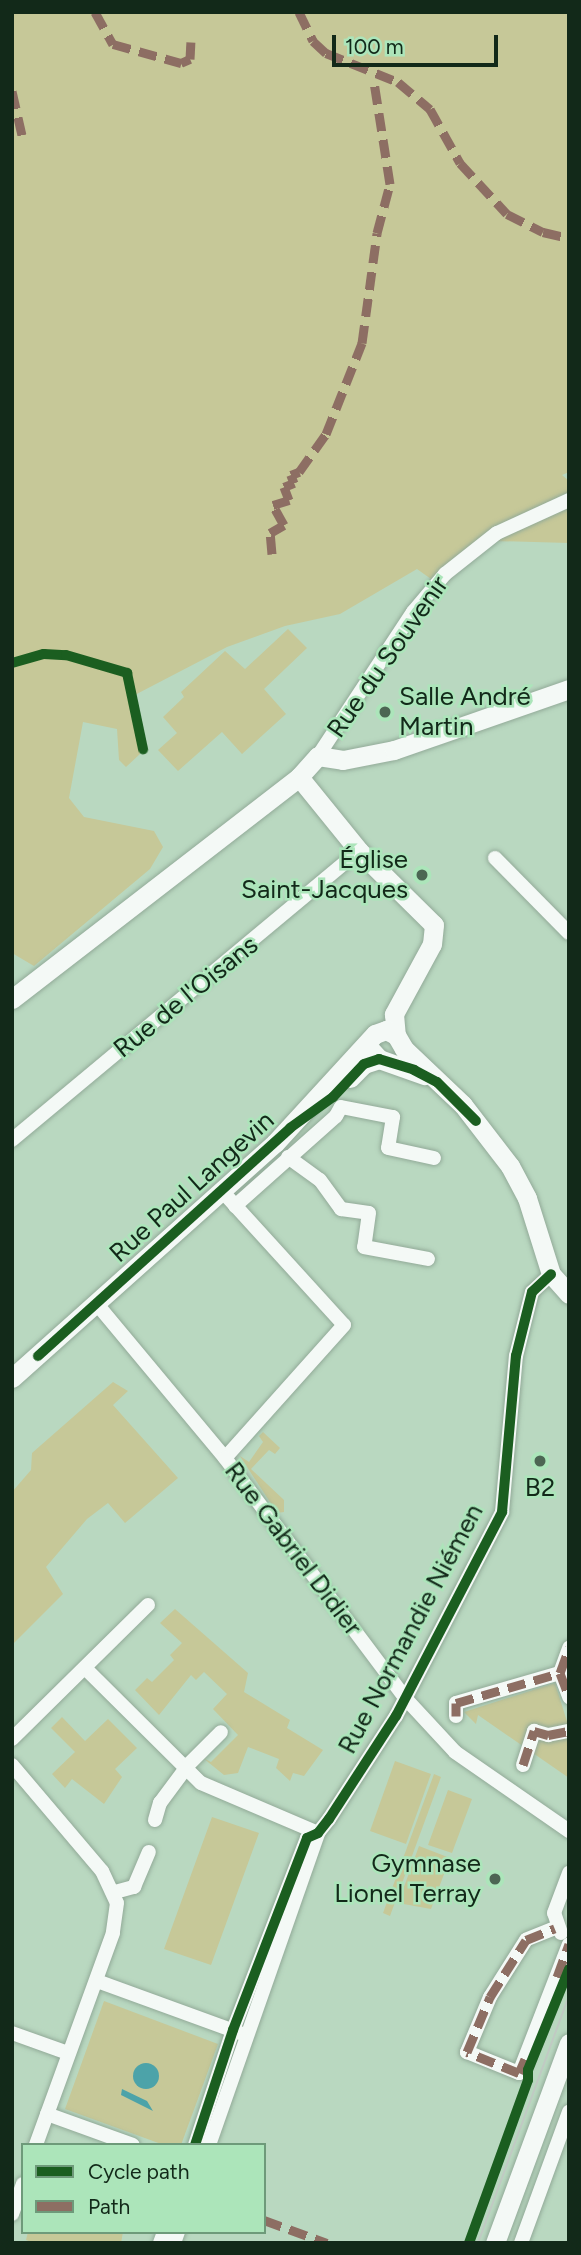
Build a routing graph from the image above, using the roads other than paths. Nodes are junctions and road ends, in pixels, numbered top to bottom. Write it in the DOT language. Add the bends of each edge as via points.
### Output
graph roads {
  1 [pos="569,500"];
  2 [pos="569,689"];
  3 [pos="318,756"];
  4 [pos="299,777"];
  5 [pos="359,851"];
  6 [pos="495,858"];
  7 [pos="569,933"];
  8 [pos="12,999"];
  9 [pos="400,1001"];
  10 [pos="373,1036"];
  11 [pos="398,1037"];
  12 [pos="383,1060"];
  13 [pos="437,1082"];
  14 [pos="334,1097"];
  15 [pos="12,1140"];
  16 [pos="288,1157"];
  17 [pos="434,1158"];
  18 [pos="222,1191"];
  19 [pos="235,1206"];
  20 [pos="428,1259"];
  21 [pos="551,1274"];
  22 [pos="569,1294"];
  23 [pos="96,1303"];
  24 [pos="12,1378"];
  25 [pos="225,1458"];
  26 [pos="148,1605"];
  27 [pos="569,1648"];
  28 [pos="85,1668"];
  29 [pos="560,1672"];
  30 [pos="569,1697"];
  31 [pos="405,1699"];
  32 [pos="456,1716"];
  33 [pos="569,1731"];
  34 [pos="221,1732"];
  35 [pos="12,1739"];
  36 [pos="12,1765"];
  37 [pos="523,1765"];
  38 [pos="186,1770"];
  39 [pos="155,1820"];
  40 [pos="318,1833"];
  41 [pos="568,1833"];
  42 [pos="149,1852"];
  43 [pos="569,1873"];
  44 [pos="115,1892"];
  45 [pos="555,1928"];
  46 [pos="569,1938"];
  47 [pos="569,1944"];
  48 [pos="97,1981"];
  49 [pos="233,2030"];
  50 [pos="12,2033"];
  51 [pos="249,2036"];
  52 [pos="569,2043"];
  53 [pos="68,2053"];
  54 [pos="569,2067"];
  55 [pos="569,2112"];
  56 [pos="47,2114"];
  57 [pos="37,2143"];
  58 [pos="127,2143"];
  59 [pos="196,2143"];
  60 [pos="210,2143"];
  61 [pos="21,2189"];
  62 [pos="12,2214"];
  63 [pos="495,2243"];
  64 [pos="504,2243"];
  65 [pos="521,2243"];
  1 -- 3 [label="street, Rue du Souvenir" via="497,533 445,574 413,612"];
  2 -- 3 [label="street" via="394,750 343,760"];
  3 -- 4 [label="street"];
  4 -- 5 [label="street"];
  4 -- 8 [label="street"];
  5 -- 9 [label="street" via="434,925 432,944"];
  5 -- 15 [label="street, Rue de l'Oisans"];
  6 -- 7 [label="street"];
  9 -- 10 [label="street, Rue Paul Langevin"];
  9 -- 11 [label="street" via="394,1014"];
  10 -- 11 [label="street" via="386,1030"];
  10 -- 12 [label="street" via="372,1052"];
  10 -- 14 [label="street, Rue Paul Langevin"];
  11 -- 12 [label="street" via="396,1056"];
  11 -- 13 [label="street"];
  12 -- 13 [label="street"];
  12 -- 14 [label="street, Rue Paul Langevin" via="359,1067"];
  13 -- 21 [label="street" via="463,1105 510,1166 527,1198"];
  14 -- 16 [label="street" via="336,1116"];
  14 -- 17 [label="street" via="393,1117 388,1148"];
  14 -- 18 [label="street, Rue Paul Langevin" via="290,1128"];
  16 -- 19 [label="street"];
  16 -- 20 [label="street, Rue Paul Langevin" via="320,1180 341,1209 369,1213 364,1247"];
  18 -- 19 [label="street"];
  18 -- 23 [label="street, Rue Paul Langevin"];
  19 -- 25 [label="street" via="344,1325"];
  21 -- 22 [label="street"];
  21 -- 31 [label="street, Rue Normandie Niémen" via="532,1292 516,1356 502,1512"];
  23 -- 24 [label="street, Rue Paul Langevin"];
  23 -- 25 [label="street, Rue Gabriel Didier"];
  25 -- 31 [label="street, Rue Gabriel Didier"];
  26 -- 28 [label="street"];
  27 -- 29 [label="street"];
  28 -- 35 [label="street"];
  28 -- 38 [label="street"];
  29 -- 30 [label="street"];
  29 -- 32 [label="street" via="456,1703"];
  31 -- 40 [label="street, Rue Normandie Niémen"];
  31 -- 41 [label="street, Rue Gabriel Didier" via="455,1752"];
  33 -- 37 [label="street" via="548,1735 534,1731"];
  34 -- 38 [label="street"];
  36 -- 44 [label="street"];
  38 -- 39 [label="street" via="160,1802"];
  38 -- 40 [label="street" via="214,1792"];
  40 -- 49 [label="street, Rue Normandie Niémen" via="307,1838"];
  40 -- 51 [label="street, Rue Normandie Niémen"];
  42 -- 44 [label="street" via="134,1887"];
  43 -- 45 [label="street" via="554,1913"];
  44 -- 48 [label="street" via="117,1921"];
  45 -- 46 [label="street"];
  45 -- 47 [label="street" via="526,1940 490,1997 467,2052 519,2073"];
  48 -- 49 [label="street"];
  48 -- 53 [label="street"];
  49 -- 51 [label="street"];
  49 -- 59 [label="street, Rue Normandie Niémen"];
  50 -- 53 [label="street"];
  51 -- 60 [label="street, Rue Normandie Niémen"];
  52 -- 63 [label="street"];
  53 -- 56 [label="street"];
  54 -- 64 [label="street"];
  55 -- 65 [label="street"];
  56 -- 57 [label="street"];
  56 -- 58 [label="street"];
  61 -- 62 [label="street"];
}
